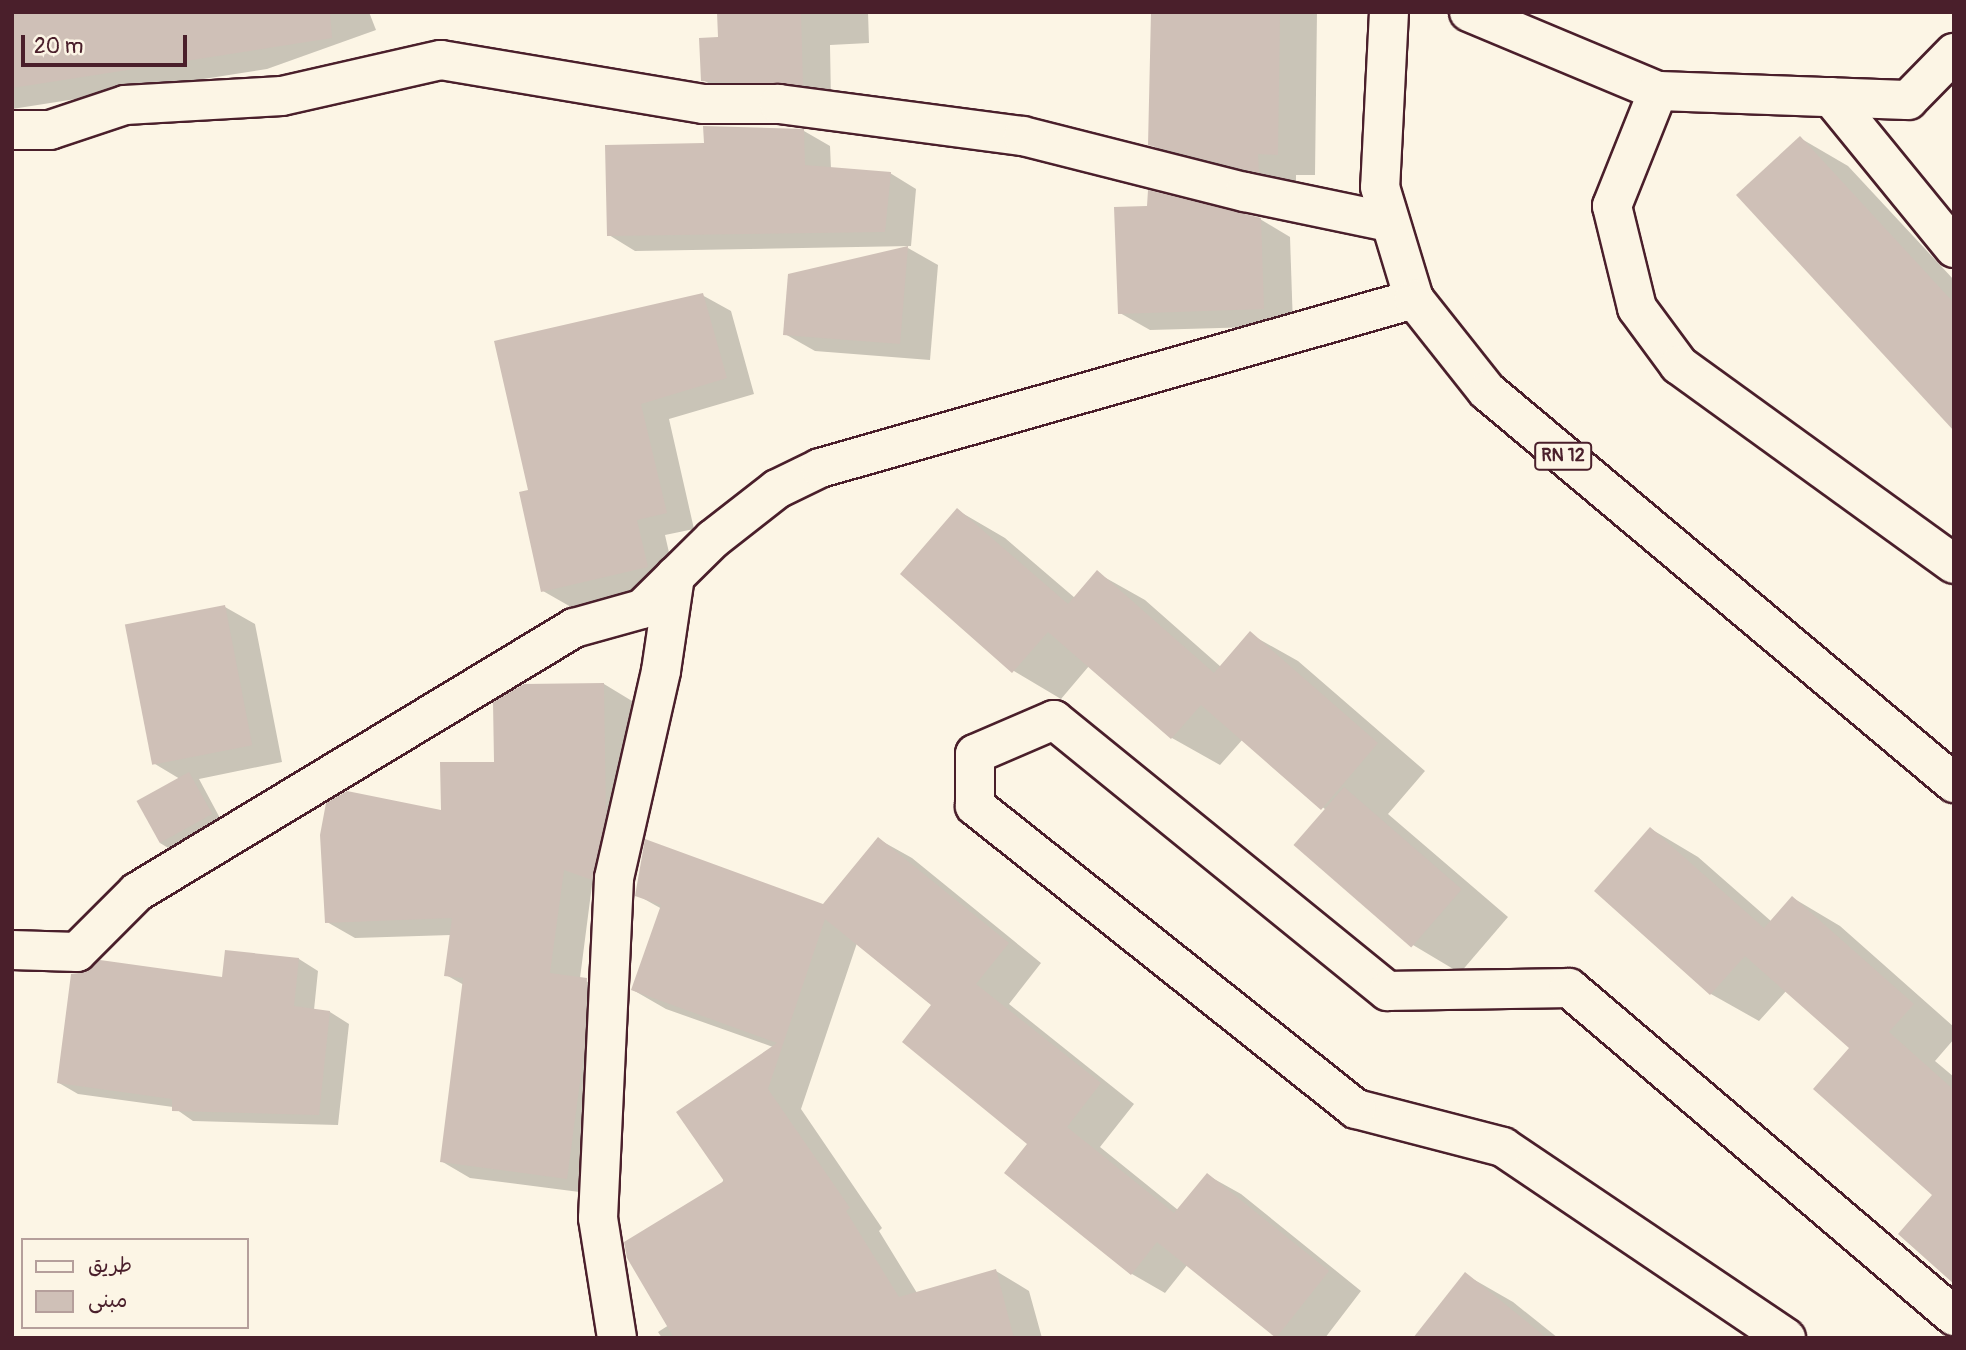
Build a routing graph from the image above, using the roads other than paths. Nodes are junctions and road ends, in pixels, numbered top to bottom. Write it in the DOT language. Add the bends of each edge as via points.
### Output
graph roads {
  1 [pos="1389,12"];
  2 [pos="1469,12"];
  3 [pos="1954,53"];
  4 [pos="1658,91"];
  5 [pos="1831,97"];
  6 [pos="12,130"];
  7 [pos="1389,222"];
  8 [pos="1954,248"];
  9 [pos="1415,299"];
  10 [pos="1954,564"];
  11 [pos="675,576"];
  12 [pos="1954,783"];
  13 [pos="12,950"];
  14 [pos="1954,1316"];
  15 [pos="617,1338"];
  16 [pos="1786,1338"];
  1 -- 7 [label="street, RN 12" via="1380,187"];
  2 -- 4 [label="street"];
  3 -- 5 [label="street" via="1908,100"];
  4 -- 5 [label="street"];
  4 -- 10 [label="street" via="1612,206 1637,308 1679,365"];
  5 -- 8 [label="street"];
  6 -- 7 [label="street" via="50,130 125,106 282,96 441,60 703,104 779,104 1023,136 1245,192"];
  7 -- 9 [label="street, RN 12"];
  9 -- 11 [label="street" via="820,468 777,489"];
  9 -- 12 [label="street, RN 12" via="1487,391"];
  11 -- 13 [label="street" via="642,609 575,628 137,892 77,952"];
  11 -- 15 [label="street" via="661,671 614,878 598,1218"];
  14 -- 16 [label="street" via="1569,988 1388,991 1054,720 975,754 975,806 1356,1109 1503,1147"];
}
